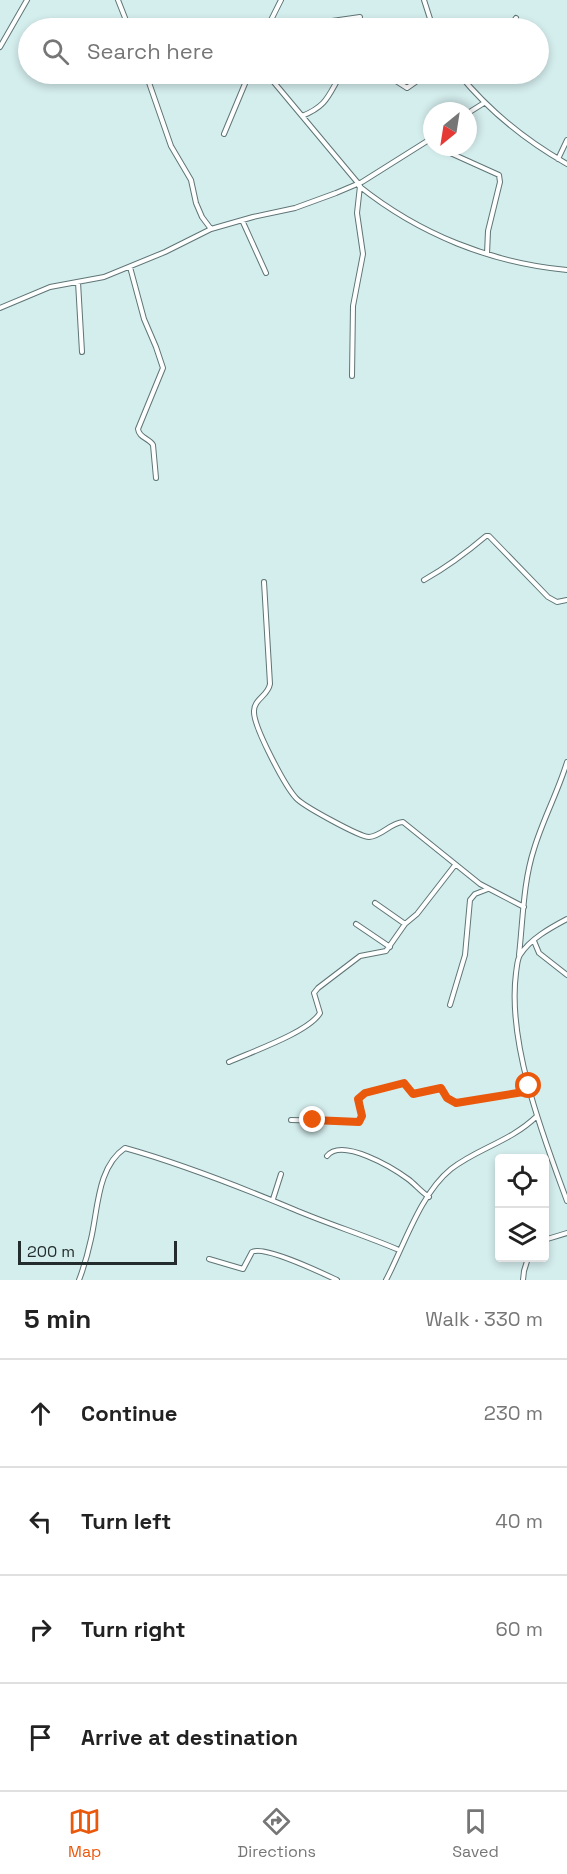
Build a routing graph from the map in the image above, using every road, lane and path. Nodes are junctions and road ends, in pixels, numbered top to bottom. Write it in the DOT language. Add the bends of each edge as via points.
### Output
graph roads {
  1 [pos="27,0"];
  2 [pos="118,0"];
  3 [pos="281,0"];
  4 [pos="424,0"];
  5 [pos="360,17"];
  6 [pos="125,18"];
  7 [pos="272,18"];
  8 [pos="353,18"];
  9 [pos="430,18"];
  10 [pos="0,47"];
  11 [pos="149,84"];
  12 [pos="245,84"];
  13 [pos="275,84"];
  14 [pos="335,84"];
  15 [pos="468,84"];
  16 [pos="484,103"];
  17 [pos="477,108"];
  18 [pos="302,116"];
  19 [pos="224,134"];
  20 [pos="567,140"];
  21 [pos="423,144"];
  22 [pos="457,156"];
  23 [pos="558,159"];
  24 [pos="567,164"];
  25 [pos="360,184"];
  26 [pos="242,220"];
  27 [pos="211,230"];
  28 [pos="487,254"];
  29 [pos="130,267"];
  30 [pos="567,270"];
  31 [pos="266,273"];
  32 [pos="78,282"];
  33 [pos="0,308"];
  34 [pos="82,352"];
  35 [pos="352,376"];
  36 [pos="156,478"];
  37 [pos="424,580"];
  38 [pos="264,582"];
  39 [pos="567,600"];
  40 [pos="567,762"];
  41 [pos="455,866"];
  42 [pos="488,889"];
  43 [pos="375,903"];
  44 [pos="524,907"];
  45 [pos="567,919"];
  46 [pos="356,924"];
  47 [pos="405,924"];
  48 [pos="534,941"];
  49 [pos="390,947"];
  50 [pos="518,957"];
  51 [pos="567,975"];
  52 [pos="450,1005"];
  53 [pos="229,1062"];
  54 [pos="530,1091"];
  55 [pos="537,1116"];
  56 [pos="291,1120"];
  57 [pos="327,1156"];
  58 [pos="281,1174"];
  59 [pos="429,1197"];
  60 [pos="273,1199"];
  61 [pos="567,1201"];
  62 [pos="567,1233"];
  63 [pos="549,1238"];
  64 [pos="399,1250"];
  65 [pos="209,1259"];
  66 [pos="526,1262"];
  67 [pos="79,1280"];
  68 [pos="337,1280"];
  69 [pos="386,1280"];
  70 [pos="523,1280"];
  1 -- 10 [label="street"];
  2 -- 6 [label="street"];
  3 -- 7 [label="street"];
  4 -- 9 [label="street"];
  5 -- 8 [label="street"];
  11 -- 27 [label="street" via="171,146 191,180 202,218"];
  12 -- 19 [label="street"];
  13 -- 18 [label="street"];
  14 -- 18 [label="street" via="318,110"];
  15 -- 16 [label="street"];
  16 -- 17 [label="street"];
  16 -- 23 [label="street" via="524,138"];
  18 -- 25 [label="street"];
  20 -- 23 [label="street"];
  21 -- 25 [label="street"];
  22 -- 28 [label="street" via="500,175"];
  23 -- 24 [label="street"];
  25 -- 26 [label="street" via="295,208"];
  25 -- 28 [label="street" via="392,212 433,234"];
  25 -- 35 [label="street" via="357,213 363,254 353,306"];
  26 -- 27 [label="street"];
  26 -- 31 [label="street"];
  27 -- 29 [label="street"];
  28 -- 30 [label="street"];
  29 -- 32 [label="street"];
  29 -- 36 [label="street" via="163,368 138,429 153,445"];
  32 -- 33 [label="street" via="50,287"];
  32 -- 34 [label="street"];
  37 -- 39 [label="street" via="489,536 548,597 557,602"];
  38 -- 41 [label="street" via="270,684 256,703 254,714 292,793 306,806 366,837 403,822"];
  40 -- 44 [label="street" via="534,848"];
  41 -- 42 [label="street"];
  41 -- 47 [label="street"];
  42 -- 44 [label="street"];
  42 -- 52 [label="street" via="470,900 465,955"];
  43 -- 47 [label="street"];
  44 -- 50 [label="street"];
  45 -- 48 [label="street"];
  46 -- 49 [label="street"];
  47 -- 49 [label="street"];
  48 -- 50 [label="street"];
  48 -- 51 [label="street" via="539,953"];
  49 -- 53 [label="street" via="384,952 360,956 318,988 314,993 320,1013 313,1021"];
  50 -- 54 [label="street" via="514,1001"];
  54 -- 55 [label="street"];
  54 -- 56 [label="street" via="456,1103 441,1088 413,1094 404,1083 365,1093 358,1099 362,1116 359,1122"];
  55 -- 59 [label="street" via="518,1132 451,1169"];
  55 -- 61 [label="street"];
  57 -- 59 [label="street" via="337,1149 361,1153 399,1173"];
  58 -- 60 [label="street"];
  59 -- 64 [label="street"];
  60 -- 64 [label="street"];
  60 -- 67 [label="street" via="125,1148 111,1163 102,1184"];
  62 -- 63 [label="street"];
  64 -- 69 [label="street"];
  65 -- 68 [label="street" via="243,1269 252,1252 259,1249"];
  66 -- 70 [label="street"];
}
